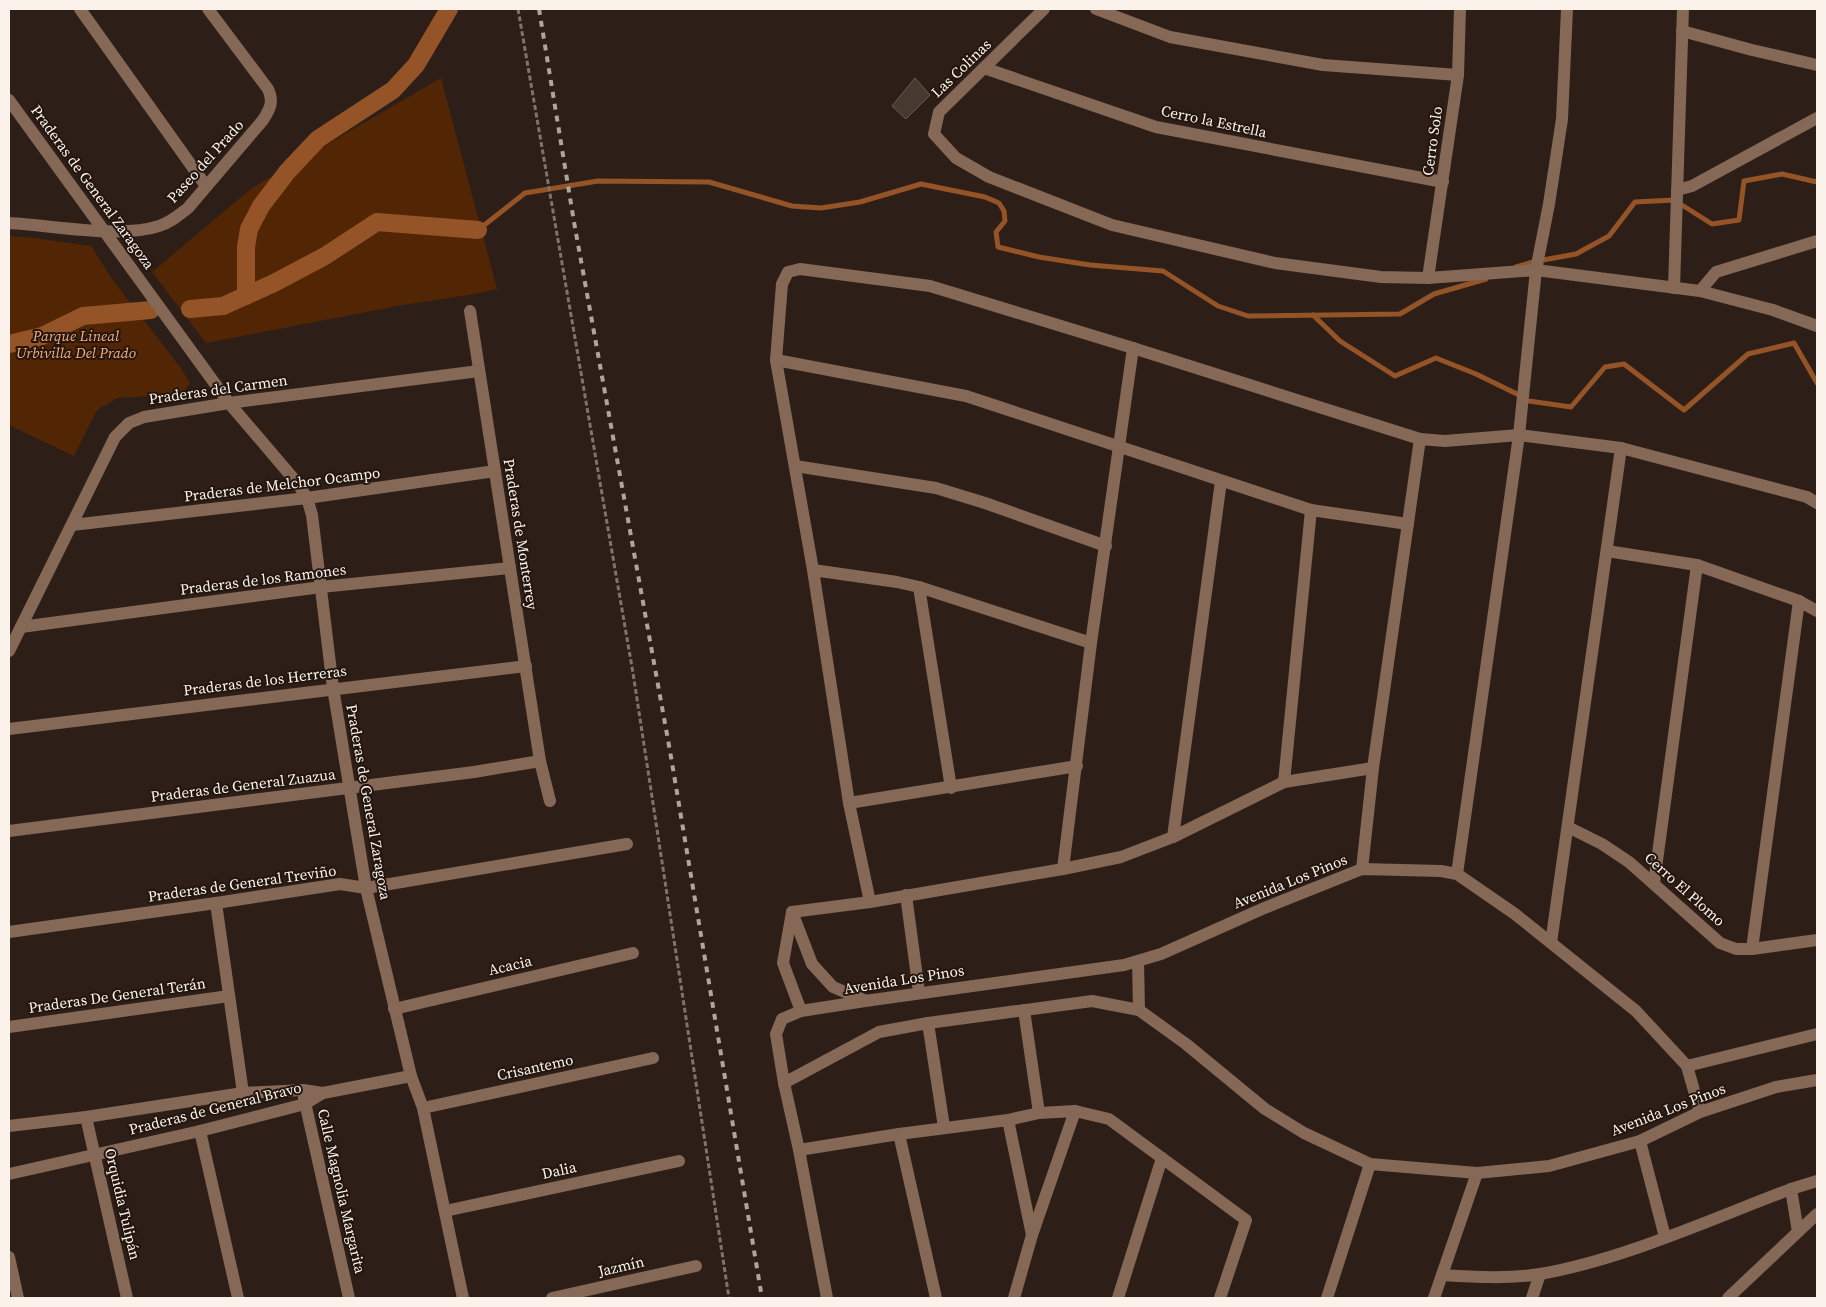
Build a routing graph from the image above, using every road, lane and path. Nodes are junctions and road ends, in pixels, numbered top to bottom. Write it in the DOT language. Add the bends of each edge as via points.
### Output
graph roads {
  1 [pos="80,9"];
  2 [pos="208,9"];
  3 [pos="518,9"];
  4 [pos="1044,9"];
  5 [pos="1096,9"];
  6 [pos="1460,9"];
  7 [pos="1567,9"];
  8 [pos="1683,9"];
  9 [pos="1682,31"];
  10 [pos="1817,65"];
  11 [pos="984,68"];
  12 [pos="1458,75"];
  13 [pos="9,100"];
  14 [pos="1817,118"];
  15 [pos="1443,182"];
  16 [pos="206,186"];
  17 [pos="1677,190"];
  18 [pos="9,223"];
  19 [pos="104,231"];
  20 [pos="1817,240"];
  21 [pos="1536,270"];
  22 [pos="1428,278"];
  23 [pos="1674,288"];
  24 [pos="1700,291"];
  25 [pos="470,312"];
  26 [pos="1817,326"];
  27 [pos="1133,348"];
  28 [pos="776,360"];
  29 [pos="480,371"];
  30 [pos="229,403"];
  31 [pos="1519,435"];
  32 [pos="1420,439"];
  33 [pos="1120,447"];
  34 [pos="1622,448"];
  35 [pos="795,466"];
  36 [pos="495,471"];
  37 [pos="1221,480"];
  38 [pos="307,498"];
  39 [pos="1817,503"];
  40 [pos="1311,510"];
  41 [pos="1408,524"];
  42 [pos="72,525"];
  43 [pos="1106,546"];
  44 [pos="1607,551"];
  45 [pos="1698,565"];
  46 [pos="510,568"];
  47 [pos="813,570"];
  48 [pos="321,587"];
  49 [pos="919,588"];
  50 [pos="1799,601"];
  51 [pos="1817,612"];
  52 [pos="21,627"];
  53 [pos="1091,643"];
  54 [pos="9,651"];
  55 [pos="526,666"];
  56 [pos="333,688"];
  57 [pos="9,729"];
  58 [pos="540,761"];
  59 [pos="1076,766"];
  60 [pos="1373,768"];
  61 [pos="1284,782"];
  62 [pos="350,788"];
  63 [pos="951,788"];
  64 [pos="550,801"];
  65 [pos="849,803"];
  66 [pos="1568,827"];
  67 [pos="9,830"];
  68 [pos="1173,837"];
  69 [pos="627,844"];
  70 [pos="1362,868"];
  71 [pos="1064,869"];
  72 [pos="1457,874"];
  73 [pos="1654,883"];
  74 [pos="366,888"];
  75 [pos="906,895"];
  76 [pos="870,902"];
  77 [pos="216,903"];
  78 [pos="792,912"];
  79 [pos="9,932"];
  80 [pos="1817,940"];
  81 [pos="1551,943"];
  82 [pos="1752,949"];
  83 [pos="633,953"];
  84 [pos="1138,961"];
  85 [pos="919,992"];
  86 [pos="229,996"];
  87 [pos="865,1001"];
  88 [pos="394,1009"];
  89 [pos="1024,1010"];
  90 [pos="1139,1010"];
  91 [pos="801,1011"];
  92 [pos="928,1023"];
  93 [pos="9,1027"];
  94 [pos="1817,1034"];
  95 [pos="653,1058"];
  96 [pos="1687,1066"];
  97 [pos="411,1076"];
  98 [pos="1817,1080"];
  99 [pos="784,1083"];
  100 [pos="303,1090"];
  101 [pos="242,1093"];
  102 [pos="323,1093"];
  103 [pos="305,1104"];
  104 [pos="423,1108"];
  105 [pos="1074,1111"];
  106 [pos="1700,1112"];
  107 [pos="1039,1113"];
  108 [pos="86,1117"];
  109 [pos="1008,1120"];
  110 [pos="9,1126"];
  111 [pos="944,1127"];
  112 [pos="200,1131"];
  113 [pos="899,1134"];
  114 [pos="1640,1141"];
  115 [pos="799,1150"];
  116 [pos="95,1154"];
  117 [pos="1162,1158"];
  118 [pos="679,1161"];
  119 [pos="1370,1164"];
  120 [pos="1477,1173"];
  121 [pos="9,1174"];
  122 [pos="1817,1181"];
  123 [pos="1792,1189"];
  124 [pos="445,1211"];
  125 [pos="1817,1214"];
  126 [pos="1798,1232"];
  127 [pos="1032,1235"];
  128 [pos="1665,1237"];
  129 [pos="9,1257"];
  130 [pos="696,1266"];
  131 [pos="1540,1274"];
  132 [pos="1442,1275"];
  133 [pos="18,1298"];
  134 [pos="128,1298"];
  135 [pos="238,1298"];
  136 [pos="349,1298"];
  137 [pos="463,1298"];
  138 [pos="552,1298"];
  139 [pos="729,1298"];
  140 [pos="827,1298"];
  141 [pos="936,1298"];
  142 [pos="1014,1298"];
  143 [pos="1118,1298"];
  144 [pos="1220,1298"];
  145 [pos="1326,1298"];
  146 [pos="1434,1298"];
  147 [pos="1532,1298"];
  148 [pos="1728,1298"];
  1 -- 16 [label="street"];
  2 -- 16 [label="street, Paseo del Prado" via="268,90 272,102 263,120"];
  3 -- 139 [label="path" via="633,673"];
  4 -- 11 [label="street, Las Colinas"];
  5 -- 12 [label="street" via="1170,37 1323,65"];
  6 -- 12 [label="street, Cerro Solo"];
  7 -- 21 [label="street" via="1562,119"];
  8 -- 9 [label="street"];
  9 -- 10 [label="street"];
  9 -- 17 [label="street"];
  11 -- 15 [label="street, Cerro la Estrella" via="1156,127"];
  11 -- 22 [label="street, Las Colinas" via="939,112 934,134 956,158 989,177 1112,225 1275,263 1381,278"];
  12 -- 15 [label="street, Cerro Solo"];
  13 -- 19 [label="street, Praderas de General Zaragoza"];
  14 -- 17 [label="street" via="1692,186"];
  15 -- 22 [label="street, Cerro Solo"];
  16 -- 19 [label="street, Paseo del Prado" via="188,208 159,226"];
  17 -- 23 [label="street"];
  18 -- 19 [label="street, Paseo del Prado"];
  19 -- 30 [label="street, Praderas de General Zaragoza"];
  20 -- 24 [label="street" via="1716,272"];
  21 -- 22 [label="street"];
  21 -- 23 [label="street"];
  21 -- 31 [label="street"];
  23 -- 24 [label="street"];
  24 -- 26 [label="street" via="1773,310"];
  25 -- 29 [label="street, Praderas de Monterrey"];
  27 -- 28 [label="street" via="930,286 800,269 788,272 782,284"];
  27 -- 32 [label="street"];
  27 -- 33 [label="street"];
  28 -- 33 [label="street" via="966,396"];
  28 -- 35 [label="street"];
  29 -- 30 [label="street, Praderas del Carmen"];
  29 -- 36 [label="street, Praderas de Monterrey"];
  30 -- 38 [label="street, Praderas de General Zaragoza"];
  30 -- 42 [label="street, Praderas del Carmen" via="144,417 130,423 115,437"];
  31 -- 32 [label="street"];
  31 -- 34 [label="street"];
  31 -- 72 [label="street"];
  32 -- 41 [label="street"];
  33 -- 37 [label="street"];
  33 -- 43 [label="street"];
  34 -- 39 [label="street" via="1807,496"];
  34 -- 44 [label="street"];
  35 -- 43 [label="street" via="936,488"];
  35 -- 47 [label="street"];
  36 -- 38 [label="street, Praderas de Melchor Ocampo"];
  36 -- 46 [label="street, Praderas de Monterrey"];
  37 -- 40 [label="street"];
  37 -- 68 [label="street"];
  38 -- 42 [label="street, Praderas de Melchor Ocampo"];
  38 -- 48 [label="street, Praderas de General Zaragoza"];
  40 -- 41 [label="street"];
  40 -- 61 [label="street"];
  41 -- 60 [label="street"];
  42 -- 52 [label="street, Praderas del Carmen"];
  43 -- 53 [label="street"];
  44 -- 45 [label="street"];
  44 -- 66 [label="street"];
  45 -- 50 [label="street"];
  45 -- 73 [label="street"];
  46 -- 48 [label="street, Praderas de los Ramones"];
  46 -- 55 [label="street, Praderas de Monterrey"];
  47 -- 49 [label="street"];
  47 -- 65 [label="street"];
  48 -- 52 [label="street, Praderas de los Ramones"];
  48 -- 56 [label="street, Praderas de General Zaragoza"];
  49 -- 53 [label="street"];
  49 -- 63 [label="street"];
  50 -- 51 [label="street"];
  50 -- 82 [label="street"];
  52 -- 54 [label="street, Praderas del Carmen"];
  53 -- 59 [label="street"];
  55 -- 56 [label="street, Praderas de los Herreras"];
  55 -- 58 [label="street, Praderas de Monterrey"];
  56 -- 57 [label="street, Praderas de los Herreras"];
  56 -- 62 [label="street, Praderas de General Zaragoza"];
  58 -- 62 [label="street, Praderas de General Zuazua"];
  58 -- 64 [label="street, Praderas de Monterrey"];
  59 -- 63 [label="street"];
  59 -- 71 [label="street"];
  60 -- 61 [label="street"];
  60 -- 70 [label="street"];
  61 -- 68 [label="street"];
  62 -- 67 [label="street, Praderas de General Zuazua"];
  62 -- 74 [label="street, Praderas de General Zaragoza"];
  63 -- 65 [label="street"];
  65 -- 76 [label="street"];
  66 -- 73 [label="street, Cerro El Plomo" via="1602,844"];
  66 -- 81 [label="street"];
  68 -- 71 [label="street" via="1121,857"];
  69 -- 74 [label="street, Praderas de General Treviño"];
  70 -- 72 [label="street, Avenida Los Pinos"];
  70 -- 84 [label="street, Avenida Los Pinos"];
  71 -- 75 [label="street"];
  72 -- 81 [label="street, Avenida Los Pinos"];
  73 -- 82 [label="street, Cerro El Plomo" via="1720,943 1736,949"];
  74 -- 77 [label="street, Praderas de General Treviño" via="340,884"];
  74 -- 88 [label="street, Praderas de General Zaragoza"];
  75 -- 76 [label="street"];
  75 -- 85 [label="street"];
  76 -- 78 [label="street"];
  77 -- 79 [label="street, Praderas de General Treviño"];
  77 -- 86 [label="street"];
  78 -- 87 [label="street" via="812,964 833,987"];
  78 -- 91 [label="street" via="784,963"];
  80 -- 82 [label="street, Cerro El Plomo"];
  81 -- 96 [label="street, Avenida Los Pinos" via="1636,1011"];
  83 -- 88 [label="street, Acacia"];
  84 -- 85 [label="street, Avenida Los Pinos"];
  84 -- 90 [label="street"];
  85 -- 87 [label="street, Avenida Los Pinos"];
  86 -- 93 [label="street, Praderas De General Terán"];
  86 -- 101 [label="street"];
  87 -- 91 [label="street, Avenida Los Pinos"];
  88 -- 97 [label="street, Praderas de General Zaragoza"];
  89 -- 90 [label="street, Avenida Los Pinos" via="1092,1001"];
  89 -- 92 [label="street, Avenida Los Pinos"];
  89 -- 107 [label="street"];
  90 -- 119 [label="street, Avenida Los Pinos" via="1265,1109 1304,1133"];
  91 -- 99 [label="street" via="782,1019 776,1034"];
  92 -- 99 [label="street, Avenida Los Pinos" via="879,1032"];
  92 -- 111 [label="street"];
  94 -- 96 [label="street, Avenida Los Pinos"];
  95 -- 104 [label="street, Crisantemo"];
  96 -- 106 [label="street"];
  97 -- 102 [label="street"];
  97 -- 104 [label="street, Praderas de General Zaragoza"];
  98 -- 106 [label="street, Avenida Los Pinos" via="1776,1087"];
  99 -- 115 [label="street"];
  100 -- 101 [label="street, Praderas de General Bravo"];
  100 -- 102 [label="street, Praderas de General Bravo"];
  100 -- 103 [label="street, Calle Magnolia Margarita"];
  101 -- 108 [label="street, Praderas de General Bravo"];
  102 -- 103 [label="street, Praderas de General Bravo"];
  103 -- 112 [label="street, Praderas de General Bravo"];
  103 -- 136 [label="street, Calle Magnolia Margarita"];
  104 -- 124 [label="street, Praderas de General Zaragoza"];
  105 -- 107 [label="street"];
  105 -- 117 [label="street" via="1109,1119"];
  105 -- 127 [label="street"];
  106 -- 114 [label="street, Avenida Los Pinos"];
  107 -- 109 [label="street"];
  108 -- 110 [label="street, Praderas de General Bravo"];
  108 -- 116 [label="street, Orquidia Tulipán"];
  109 -- 111 [label="street"];
  109 -- 127 [label="street"];
  111 -- 113 [label="street"];
  112 -- 116 [label="street, Praderas de General Bravo"];
  112 -- 135 [label="street"];
  113 -- 115 [label="street"];
  113 -- 141 [label="street"];
  114 -- 120 [label="street, Avenida Los Pinos" via="1549,1166"];
  114 -- 128 [label="street"];
  115 -- 140 [label="street"];
  116 -- 121 [label="street, Praderas de General Bravo"];
  116 -- 134 [label="street, Orquidia Tulipán"];
  117 -- 143 [label="street"];
  117 -- 144 [label="street" via="1246,1220"];
  118 -- 124 [label="street, Dalia"];
  119 -- 120 [label="street, Avenida Los Pinos"];
  119 -- 145 [label="street"];
  120 -- 132 [label="street"];
  122 -- 123 [label="street"];
  123 -- 126 [label="street"];
  123 -- 128 [label="street"];
  124 -- 137 [label="street, Praderas de General Zaragoza"];
  125 -- 126 [label="street"];
  126 -- 148 [label="street"];
  127 -- 142 [label="street"];
  128 -- 131 [label="street" via="1609,1257"];
  129 -- 133 [label="street"];
  130 -- 138 [label="street, Jazmín"];
  131 -- 132 [label="street" via="1490,1278"];
  131 -- 147 [label="street"];
  132 -- 146 [label="street"];
}
